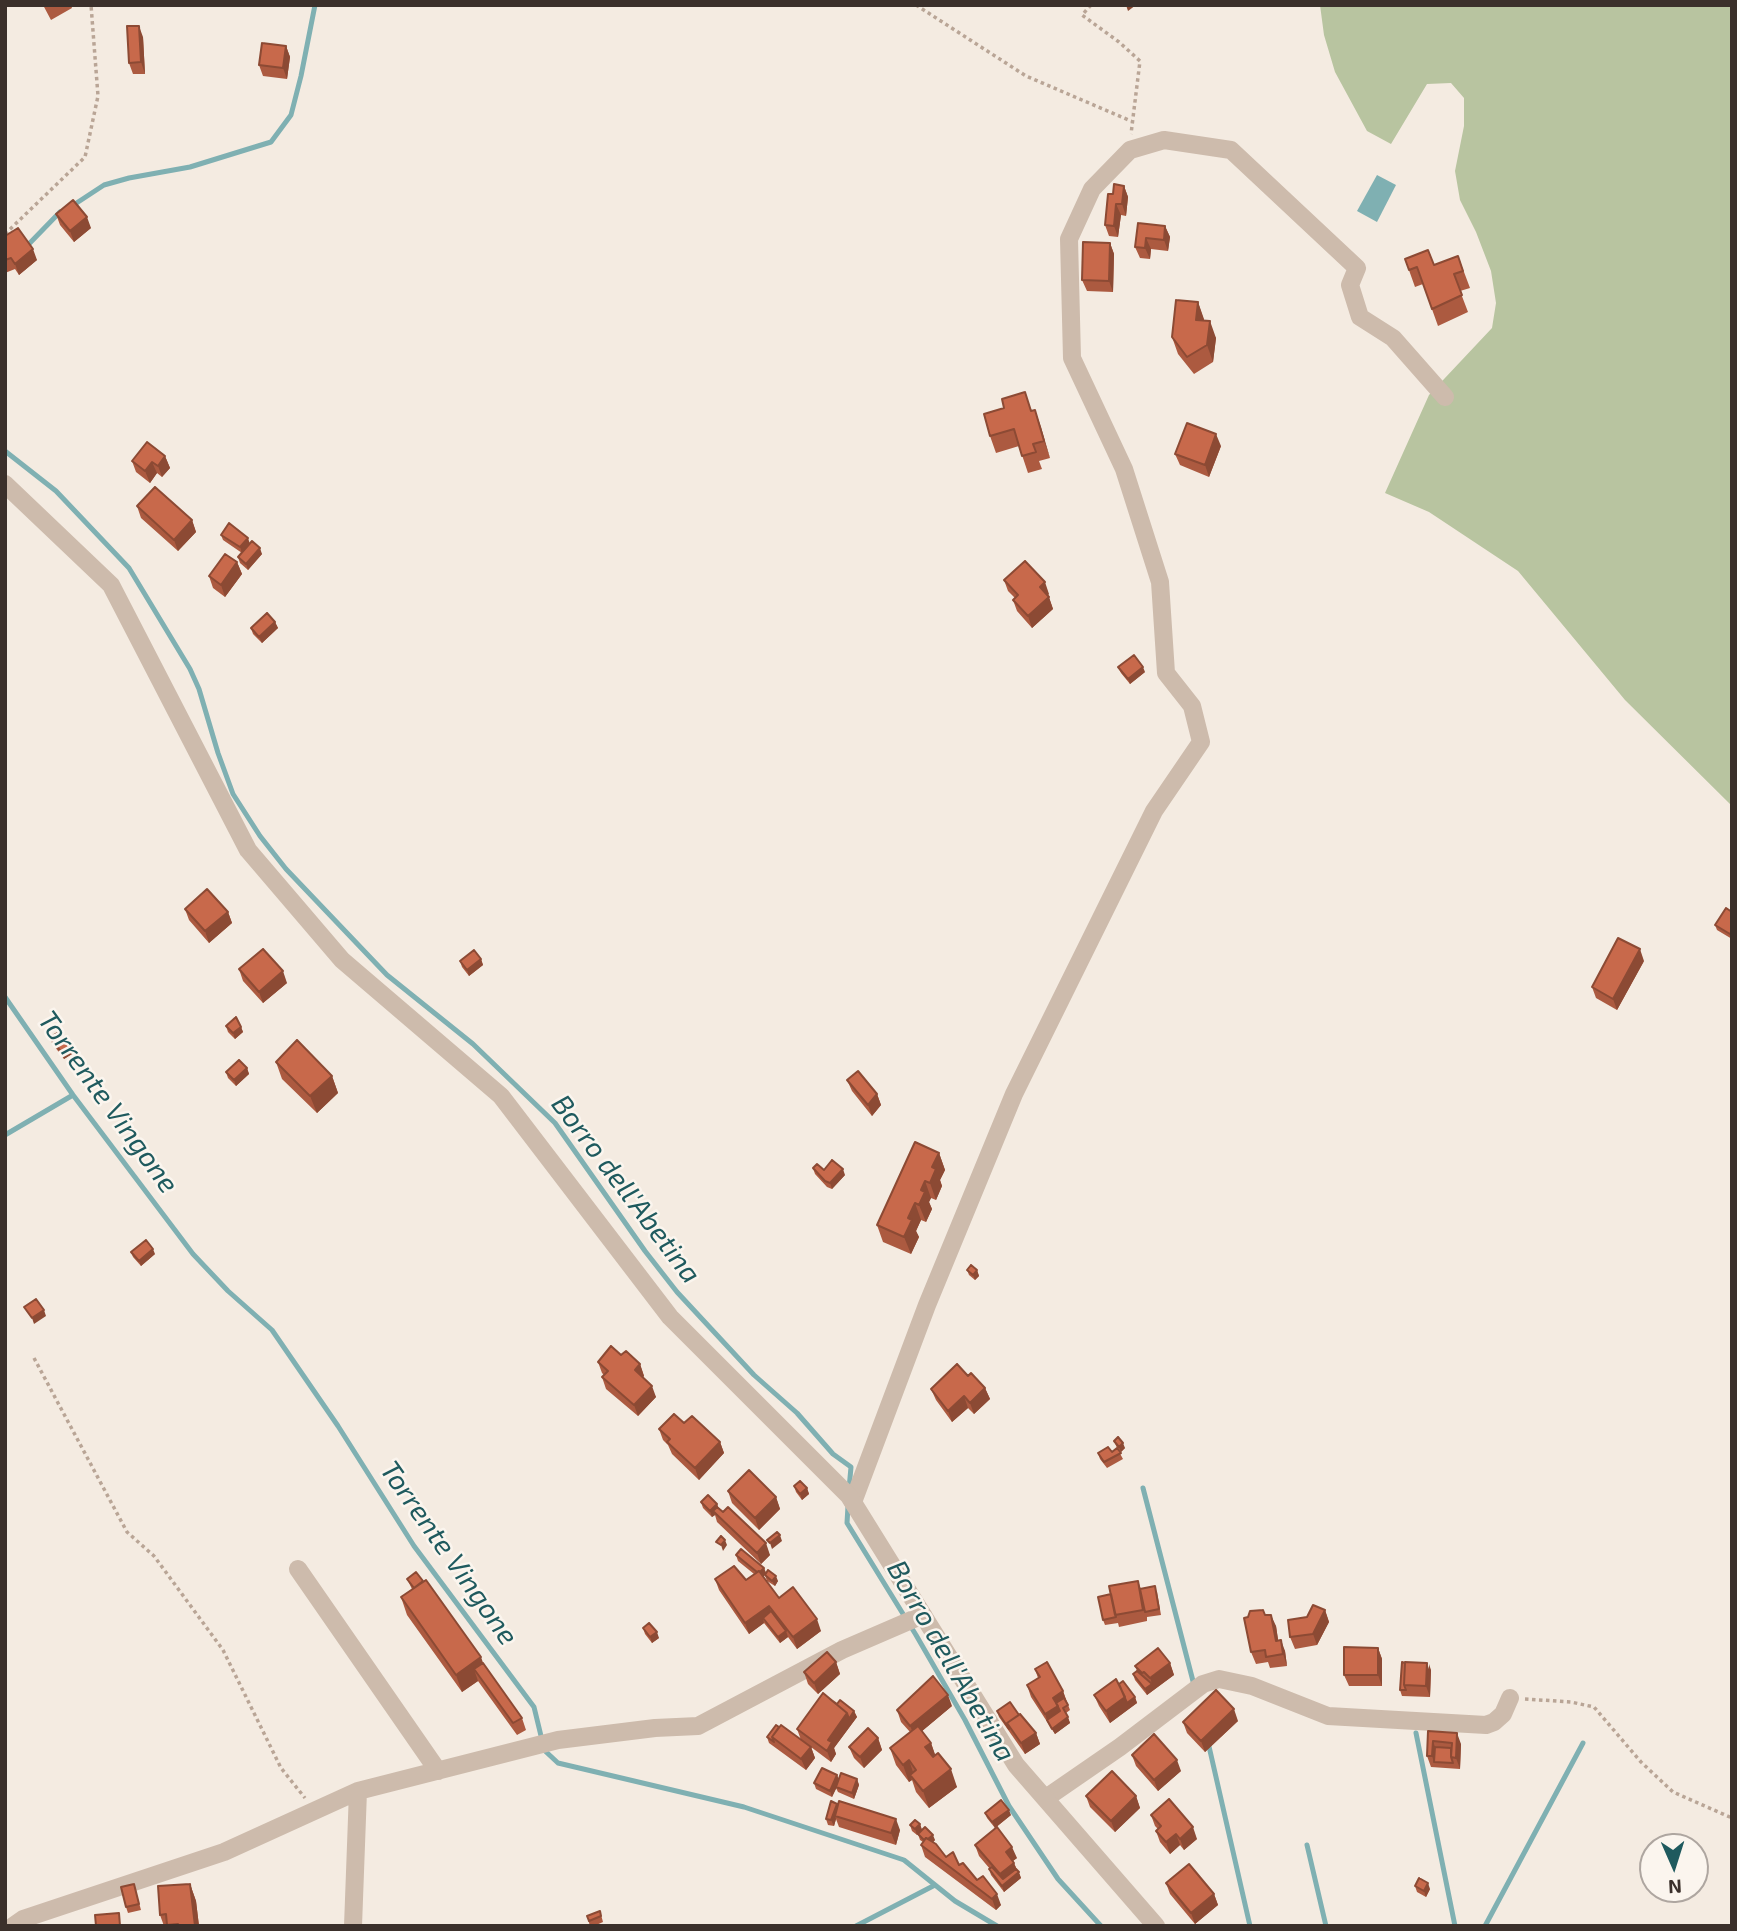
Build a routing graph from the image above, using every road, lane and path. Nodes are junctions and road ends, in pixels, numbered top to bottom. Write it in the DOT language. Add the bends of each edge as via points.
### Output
graph roads {
  1 [pos="92,5"];
  2 [pos="916,5"];
  3 [pos="1091,5"];
  4 [pos="1131,121"];
  5 [pos="1130,150"];
  6 [pos="5,234"];
  7 [pos="1445,397"];
  8 [pos="5,484"];
  9 [pos="34,1358"];
  10 [pos="853,1502"];
  11 [pos="298,1569"];
  12 [pos="923,1615"];
  13 [pos="1510,1698"];
  14 [pos="438,1771"];
  15 [pos="358,1791"];
  16 [pos="1046,1798"];
  17 [pos="315,1811"];
  18 [pos="1732,1818"];
  19 [pos="13,1926"];
  20 [pos="353,1926"];
  21 [pos="1156,1926"];
  1 -- 6 [label="path" via="98,96 85,157"];
  2 -- 4 [label="path" via="1026,76"];
  3 -- 4 [label="path" via="1082,15 1140,61"];
  4 -- 5 [label="path"];
  5 -- 7 [label="street" via="1164,140 1231,150 1357,268 1350,285 1360,317 1393,338"];
  5 -- 10 [label="street" via="1091,189 1069,239 1072,358 1124,469 1160,582 1166,673 1192,706 1201,742 1154,811 1014,1094"];
  8 -- 10 [label="street" via="111,585 248,849 342,960 501,1096 670,1317"];
  9 -- 17 [label="path" via="127,1532 154,1556 223,1650 281,1768"];
  10 -- 12 [label="street"];
  11 -- 14 [label="street"];
  12 -- 14 [label="street" via="842,1650 698,1726 558,1740"];
  12 -- 16 [label="street" via="1016,1765"];
  13 -- 16 [label="street" via="1503,1714 1486,1725 1328,1716 1252,1686 1219,1679 1203,1684"];
  13 -- 18 [label="path" via="1594,1707 1673,1792"];
  14 -- 15 [label="street"];
  15 -- 17 [label="street"];
  15 -- 20 [label="street"];
  16 -- 21 [label="street"];
  17 -- 19 [label="street" via="224,1852"];
}
